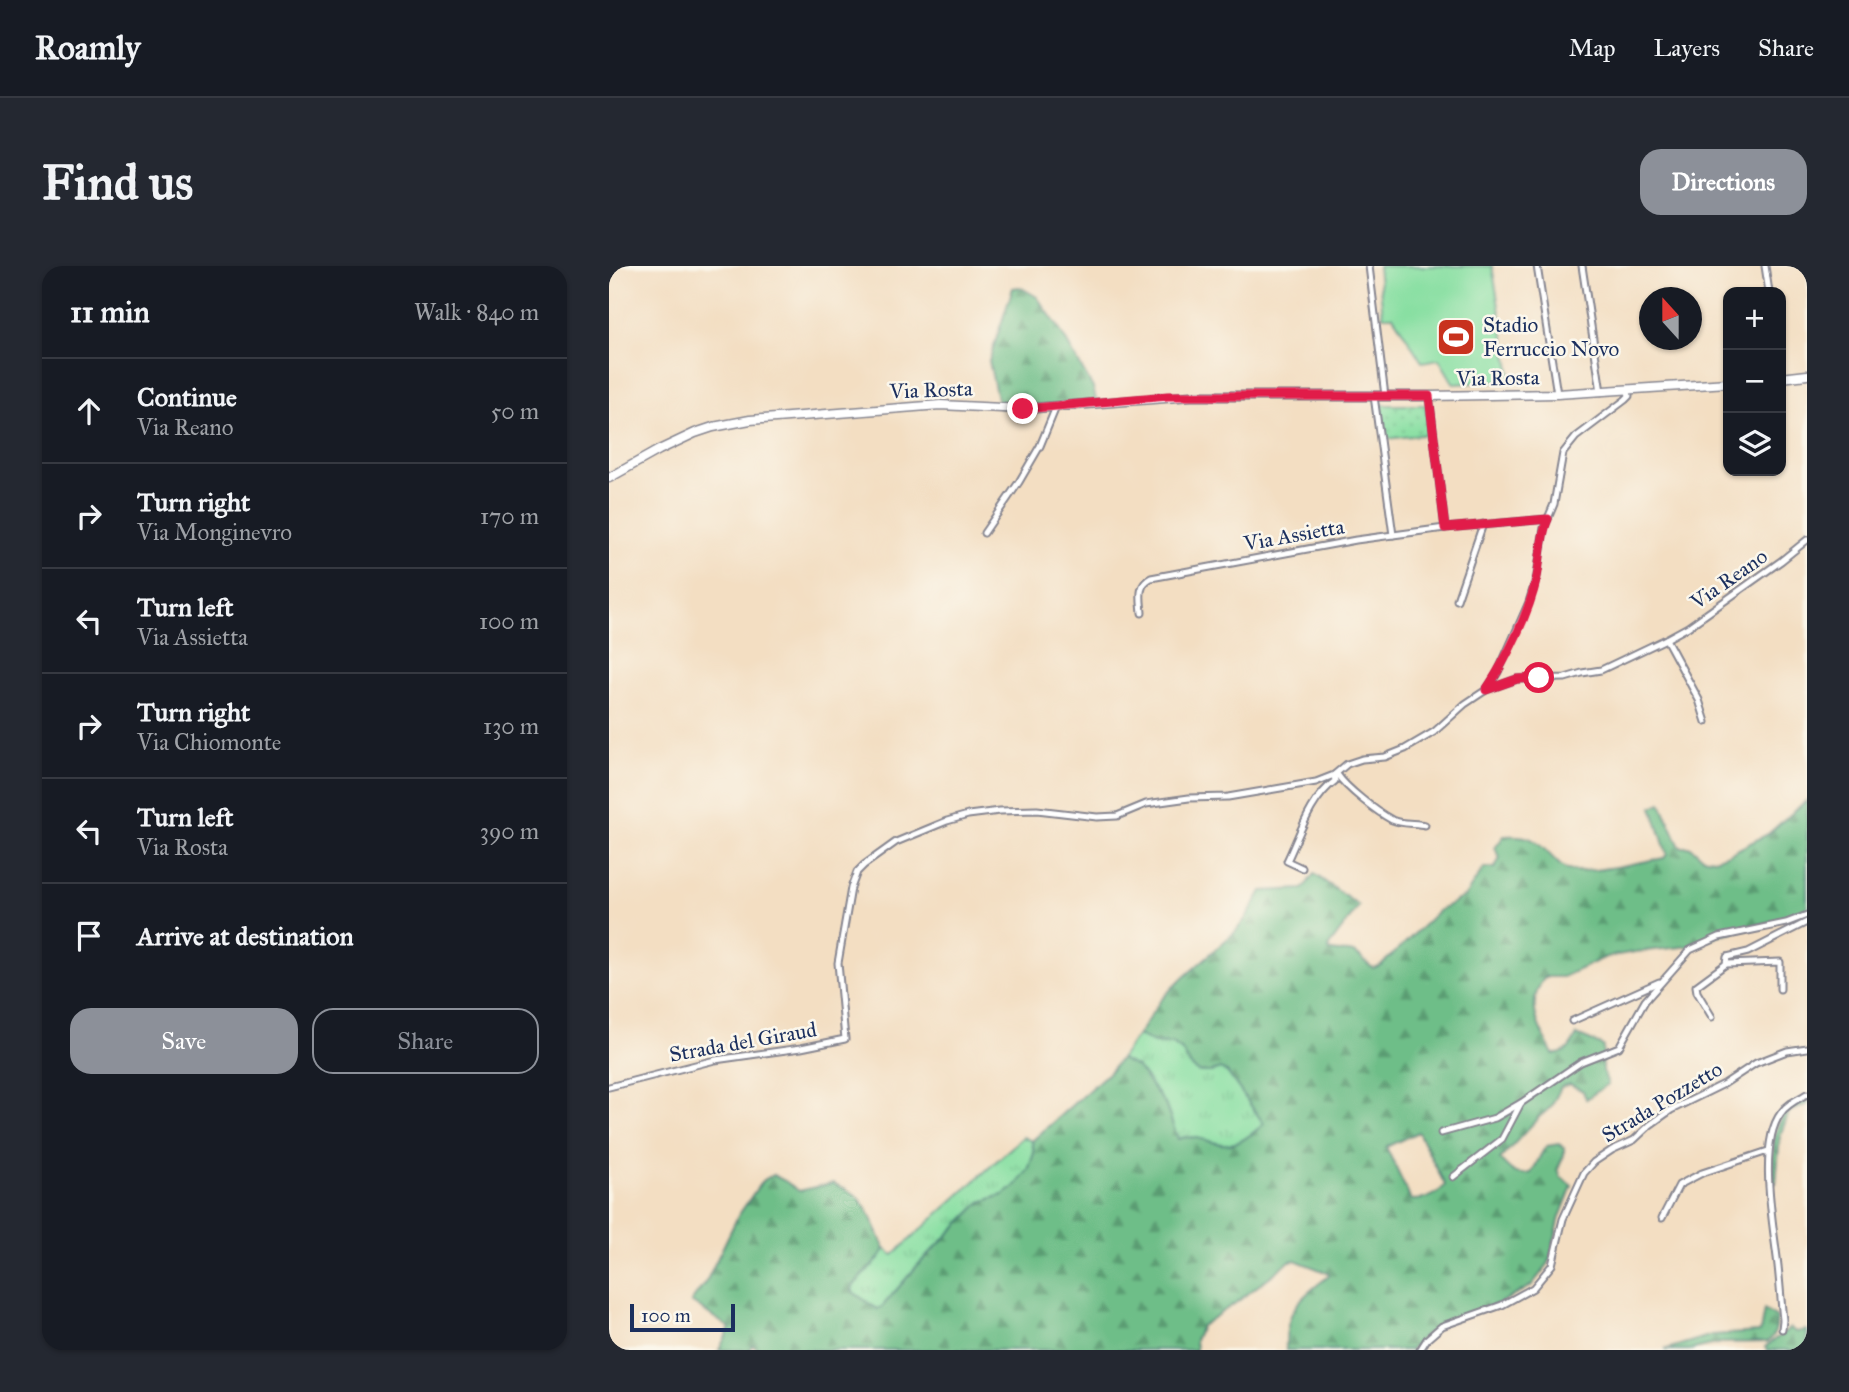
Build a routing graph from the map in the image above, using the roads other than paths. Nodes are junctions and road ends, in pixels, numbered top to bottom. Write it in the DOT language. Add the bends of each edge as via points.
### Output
graph roads {
  1 [pos="1369,266"];
  2 [pos="1537,266"];
  3 [pos="1582,266"];
  4 [pos="1765,266"];
  5 [pos="1768,287"];
  6 [pos="1807,375"];
  7 [pos="1786,376"];
  8 [pos="1723,383"];
  9 [pos="1628,390"];
  10 [pos="1601,392"];
  11 [pos="1557,394"];
  12 [pos="1374,396"];
  13 [pos="1385,396"];
  14 [pos="1429,396"];
  15 [pos="1056,407"];
  16 [pos="609,478"];
  17 [pos="1548,519"];
  18 [pos="1483,524"];
  19 [pos="1445,528"];
  20 [pos="984,533"];
  21 [pos="1393,535"];
  22 [pos="1807,540"];
  23 [pos="1457,600"];
  24 [pos="1142,612"];
  25 [pos="1666,639"];
  26 [pos="1486,690"];
  27 [pos="1706,722"];
  28 [pos="1335,774"];
  29 [pos="1425,825"];
  30 [pos="1302,868"];
  31 [pos="1807,915"];
  32 [pos="1807,922"];
  33 [pos="1726,964"];
  34 [pos="1663,980"];
  35 [pos="1780,989"];
  36 [pos="1712,1017"];
  37 [pos="1572,1021"];
  38 [pos="1807,1048"];
  39 [pos="609,1087"];
  40 [pos="1807,1094"];
  41 [pos="1521,1103"];
  42 [pos="1441,1133"];
  43 [pos="1768,1151"];
  44 [pos="1453,1177"];
  45 [pos="1662,1218"];
  46 [pos="1782,1329"];
  47 [pos="1420,1350"];
  1 -- 13 [label="street"];
  2 -- 11 [label="street"];
  3 -- 10 [label="street"];
  4 -- 5 [label="street"];
  6 -- 7 [label="street"];
  8 -- 9 [label="street, Via Rosta"];
  9 -- 10 [label="street, Via Rosta"];
  9 -- 17 [label="street" via="1625,400 1566,447"];
  10 -- 11 [label="street, Via Rosta"];
  11 -- 14 [label="street, Via Rosta"];
  12 -- 13 [label="street, Via Rosta"];
  12 -- 15 [label="street, Via Rosta" via="1168,396"];
  12 -- 21 [label="street"];
  13 -- 14 [label="street, Via Rosta"];
  14 -- 19 [label="street"];
  15 -- 16 [label="street, Via Rosta" via="940,405 739,422 677,441"];
  15 -- 20 [label="street" via="1040,446"];
  17 -- 18 [label="street, Via Assietta"];
  17 -- 26 [label="street" via="1529,603"];
  18 -- 19 [label="street, Via Assietta"];
  18 -- 23 [label="street"];
  19 -- 21 [label="street, Via Assietta"];
  21 -- 24 [label="street, Via Assietta" via="1151,578 1140,588"];
  22 -- 25 [label="street, Via Reano"];
  25 -- 26 [label="street, Via Reano" via="1601,670 1565,678 1517,679"];
  25 -- 27 [label="street" via="1685,670"];
  26 -- 28 [label="street, Via Reano" via="1405,749 1347,764"];
  28 -- 29 [label="street" via="1394,821"];
  28 -- 30 [label="street, Via Reano" via="1335,781 1312,807 1287,861"];
  28 -- 39 [label="street, Strada del Giraud" via="1316,782 1228,797 1146,804 1117,816 1000,811 960,817 918,832 864,865 851,888 838,962 845,1039 715,1060"];
  31 -- 34 [label="street" via="1719,937 1690,950"];
  32 -- 33 [label="street" via="1748,952 1727,957"];
  33 -- 35 [label="street" via="1780,962"];
  33 -- 36 [label="street" via="1696,986"];
  34 -- 37 [label="street"];
  34 -- 41 [label="street" via="1645,1001 1619,1047 1581,1062"];
  38 -- 47 [label="street, Strada Pozzetto" via="1756,1063 1671,1110 1634,1140 1594,1162 1584,1173 1563,1219 1552,1265 1533,1288 1502,1305 1442,1326"];
  40 -- 43 [label="street" via="1781,1113"];
  41 -- 42 [label="street" via="1495,1118"];
  41 -- 44 [label="street" via="1502,1139"];
  43 -- 45 [label="street" via="1679,1185"];
  43 -- 46 [label="street"];
}
